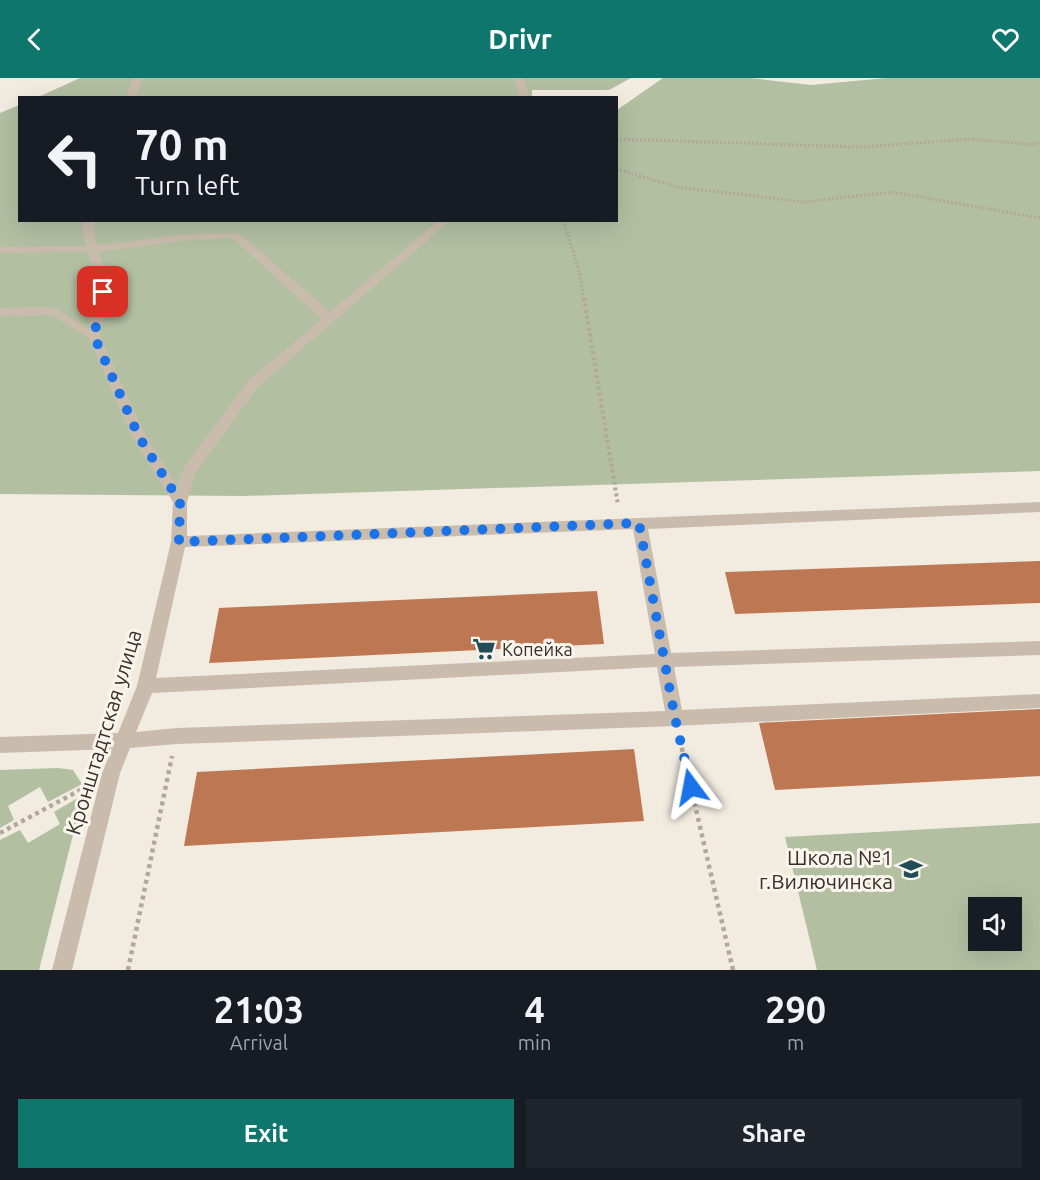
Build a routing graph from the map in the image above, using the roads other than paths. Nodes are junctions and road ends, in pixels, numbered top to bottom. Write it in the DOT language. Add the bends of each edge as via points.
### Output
graph roads {
  1 [pos="138,78"];
  2 [pos="519,78"];
  3 [pos="131,96"];
  4 [pos="525,96"];
  5 [pos="90,222"];
  6 [pos="444,222"];
  7 [pos="92,249"];
  8 [pos="0,250"];
  9 [pos="0,312"];
  10 [pos="330,319"];
  11 [pos="94,336"];
  12 [pos="180,502"];
  13 [pos="1040,507"];
  14 [pos="639,523"];
  15 [pos="179,542"];
  16 [pos="1040,648"];
  17 [pos="665,660"];
  18 [pos="146,686"];
  19 [pos="1040,701"];
  20 [pos="675,718"];
  21 [pos="123,741"];
  22 [pos="0,745"];
  23 [pos="62,970"];
  1 -- 3 [label="street"];
  2 -- 4 [label="street"];
  5 -- 7 [label="street"];
  6 -- 10 [label="street, Кронштадтская улица"];
  7 -- 8 [label="street"];
  7 -- 10 [label="street" via="235,235"];
  7 -- 11 [label="street" via="103,292"];
  9 -- 11 [label="street" via="53,311"];
  10 -- 12 [label="street, Кронштадтская улица" via="254,383 189,471"];
  11 -- 12 [label="street" via="139,437"];
  12 -- 15 [label="street, Кронштадтская улица"];
  13 -- 14 [label="street"];
  14 -- 15 [label="street"];
  14 -- 17 [label="street"];
  15 -- 18 [label="street, Кронштадтская улица"];
  16 -- 17 [label="street"];
  17 -- 18 [label="street"];
  17 -- 20 [label="street"];
  18 -- 21 [label="street, Кронштадтская улица"];
  19 -- 20 [label="street"];
  20 -- 21 [label="street"];
  21 -- 22 [label="street"];
  21 -- 23 [label="street, Кронштадтская улица" via="111,773"];
}
